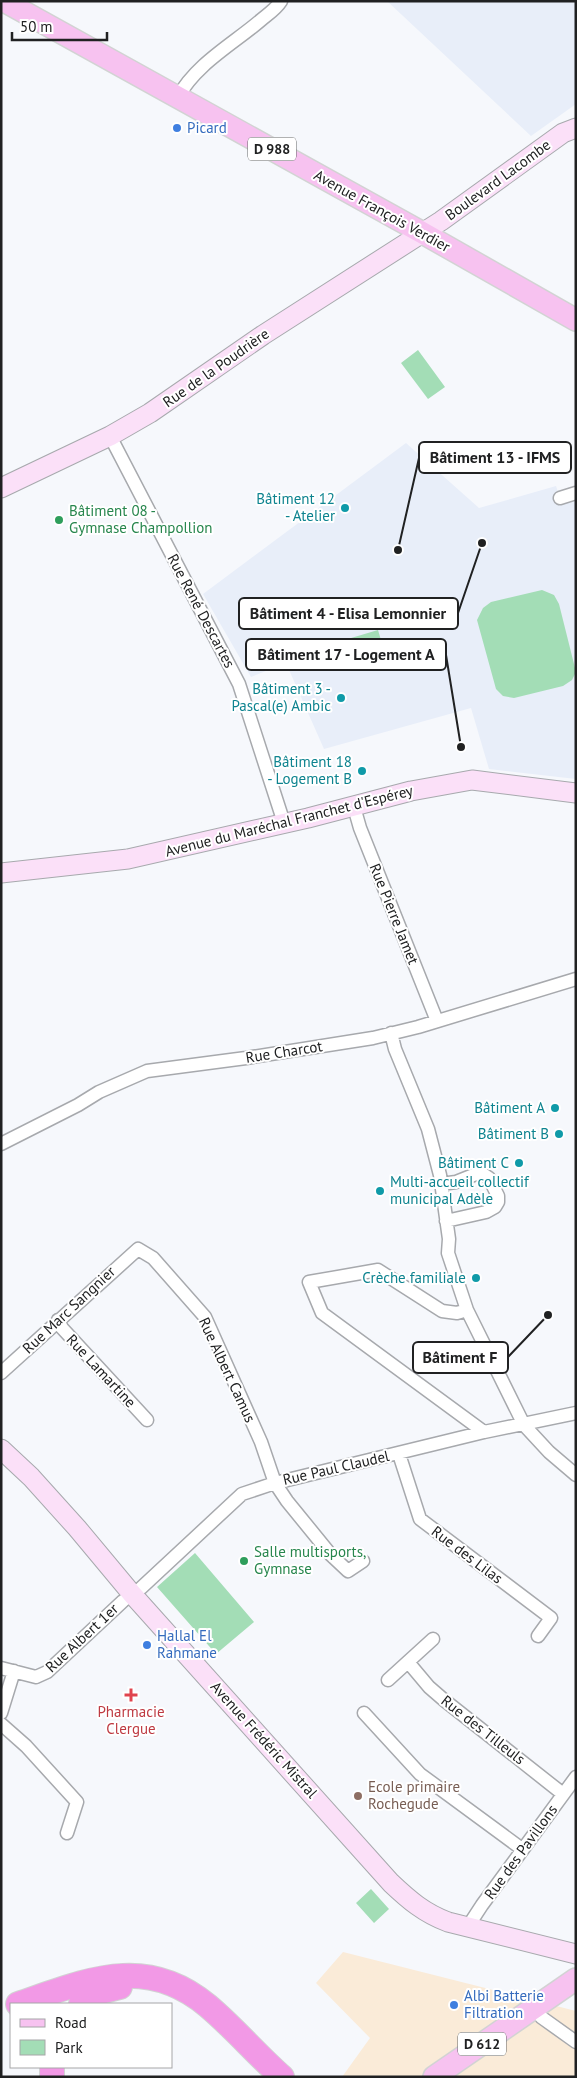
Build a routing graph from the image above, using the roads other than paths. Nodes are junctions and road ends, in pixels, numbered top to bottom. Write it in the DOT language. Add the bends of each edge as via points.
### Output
graph roads {
  1 [pos="4,1"];
  2 [pos="281,1"];
  3 [pos="178,97"];
  4 [pos="576,128"];
  5 [pos="421,232"];
  6 [pos="576,320"];
  7 [pos="110,436"];
  8 [pos="1,488"];
  9 [pos="576,493"];
  10 [pos="560,498"];
  11 [pos="576,793"];
  12 [pos="354,806"];
  13 [pos="284,823"];
  14 [pos="1,873"];
  15 [pos="576,979"];
  16 [pos="437,1021"];
  17 [pos="391,1033"];
  18 [pos="1,1144"];
  19 [pos="441,1184"];
  20 [pos="446,1220"];
  21 [pos="138,1249"];
  22 [pos="466,1310"];
  23 [pos="58,1320"];
  24 [pos="1,1373"];
  25 [pos="576,1413"];
  26 [pos="146,1420"];
  27 [pos="524,1425"];
  28 [pos="484,1432"];
  29 [pos="1,1449"];
  30 [pos="399,1454"];
  31 [pos="576,1475"];
  32 [pos="275,1483"];
  33 [pos="364,1561"];
  34 [pos="132,1594"];
  35 [pos="538,1636"];
  36 [pos="433,1639"];
  37 [pos="408,1662"];
  38 [pos="8,1670"];
  39 [pos="388,1680"];
  40 [pos="1,1713"];
  41 [pos="364,1713"];
  42 [pos="1,1724"];
  43 [pos="576,1777"];
  44 [pos="563,1794"];
  45 [pos="66,1833"];
  46 [pos="522,1849"];
  47 [pos="468,1928"];
  48 [pos="576,1954"];
  49 [pos="576,1979"];
  50 [pos="576,1985"];
  51 [pos="576,1991"];
  52 [pos="21,2003"];
  53 [pos="83,2003"];
  54 [pos="535,2014"];
  55 [pos="575,2043"];
  56 [pos="260,2077"];
  57 [pos="282,2077"];
  58 [pos="434,2077"];
  59 [pos="456,2077"];
  1 -- 3 [label="main road, Avenue François Verdier / D 988"];
  2 -- 3 [label="street" via="185,84"];
  3 -- 5 [label="main road, Avenue François Verdier / D 988"];
  4 -- 5 [label="street, Boulevard Lacombe" via="563,133"];
  5 -- 6 [label="main road, Avenue François Verdier / D 988"];
  5 -- 7 [label="street, Rue de la Poudrière" via="150,413"];
  7 -- 8 [label="street, Rue de la Poudrière"];
  7 -- 13 [label="street, Rue René Descartes" via="239,684"];
  9 -- 10 [label="street"];
  11 -- 12 [label="street, Avenue du Maréchal Franchet d'Espérey" via="472,780"];
  12 -- 13 [label="street, Avenue du Maréchal Franchet d'Espérey"];
  12 -- 16 [label="street, Rue Pierre Jamet"];
  13 -- 14 [label="street, Avenue du Maréchal Franchet d'Espérey" via="128,859"];
  15 -- 16 [label="street, Rue Charcot"];
  16 -- 17 [label="street, Rue Charcot"];
  17 -- 18 [label="street, Rue Charcot" via="147,1071 99,1092 78,1106"];
  17 -- 19 [label="street" via="428,1129"];
  19 -- 20 [label="street"];
  19 -- 20 [label="street" via="483,1174 489,1178 498,1196 498,1202 490,1209"];
  20 -- 22 [label="street" via="448,1252"];
  21 -- 23 [label="street, Rue Marc Sangnier"];
  21 -- 32 [label="street, Rue Albert Camus" via="153,1258 205,1317 261,1442"];
  22 -- 27 [label="street"];
  22 -- 28 [label="street" via="456,1313 442,1311 378,1270 309,1282 322,1314"];
  23 -- 24 [label="street, Rue Marc Sangnier"];
  23 -- 26 [label="street, Rue Lamartine"];
  25 -- 27 [label="street, Rue Paul Claudel"];
  27 -- 28 [label="street, Rue Paul Claudel"];
  27 -- 31 [label="street"];
  28 -- 30 [label="street, Rue Paul Claudel"];
  29 -- 34 [label="street, Avenue Frédéric Mistral" via="31,1476"];
  30 -- 32 [label="street, Rue Paul Claudel"];
  30 -- 35 [label="street, Rue des Lilas" via="420,1519 551,1618"];
  32 -- 33 [label="street, Rue Albert Camus" via="331,1555 348,1571"];
  32 -- 34 [label="street, Rue Paul Claudel" via="242,1494"];
  34 -- 38 [label="street, Rue Albert 1er" via="47,1672 36,1677"];
  34 -- 47 [label="street, Avenue Frédéric Mistral" via="411,1902 426,1913"];
  36 -- 37 [label="street"];
  37 -- 39 [label="street"];
  37 -- 44 [label="street, Rue des Tilleuls" via="444,1700"];
  38 -- 40 [label="street"];
  41 -- 46 [label="street" via="420,1774"];
  42 -- 45 [label="street" via="78,1802"];
  43 -- 44 [label="street, Rue des Pavillons"];
  44 -- 46 [label="street, Rue des Pavillons"];
  46 -- 47 [label="street, Rue des Pavillons"];
  47 -- 48 [label="street, Avenue Frédéric Mistral"];
  49 -- 54 [label="main road, D 612"];
  50 -- 59 [label="main road, D 612" via="463,2067"];
  51 -- 54 [label="main road, D 612"];
  52 -- 57 [label="highway" via="109,1976 143,1975 162,1980 188,1991 208,2006"];
  53 -- 56 [label="highway" via="101,1992 122,1986 150,1988 176,1998 197,2014"];
  54 -- 55 [label="street"];
  54 -- 58 [label="main road, D 612"];
  54 -- 59 [label="main road, D 612"];
}
